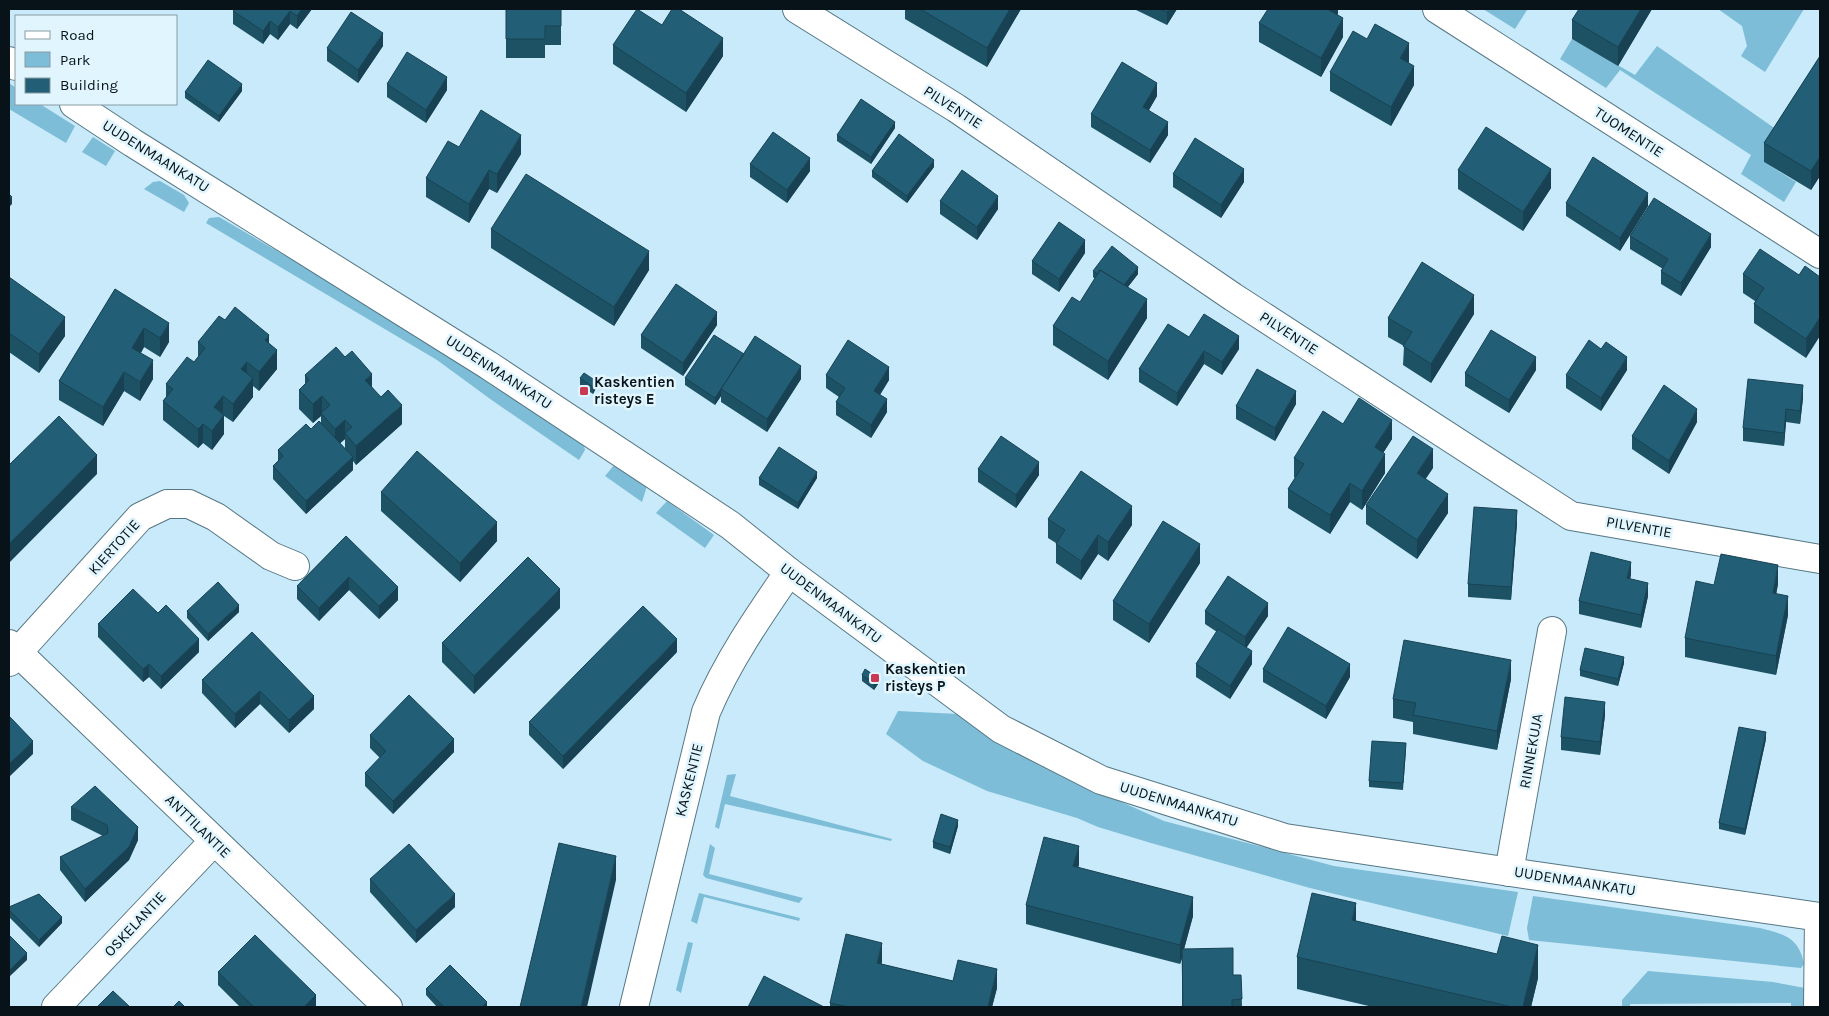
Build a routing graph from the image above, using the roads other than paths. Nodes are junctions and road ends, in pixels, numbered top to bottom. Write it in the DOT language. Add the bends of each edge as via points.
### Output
graph roads {
  1 [pos="797,9"];
  2 [pos="1437,9"];
  3 [pos="76,105"];
  4 [pos="1820,254"];
  5 [pos="1820,559"];
  6 [pos="295,566"];
  7 [pos="789,572"];
  8 [pos="1552,631"];
  9 [pos="12,653"];
  10 [pos="214,841"];
  11 [pos="1509,872"];
  12 [pos="1820,917"];
  13 [pos="56,1007"];
  14 [pos="388,1007"];
  15 [pos="634,1007"];
  16 [pos="1818,1007"];
  1 -- 5 [label="street, PILVENTIE" via="956,108 1233,297 1571,516"];
  2 -- 4 [label="street, TUOMENTIE"];
  3 -- 7 [label="street, UUDENMAANKATU" via="488,365 730,525"];
  6 -- 9 [label="street, KIERTOTIE" via="271,556 216,517 189,504 167,504 140,517"];
  7 -- 11 [label="street, UUDENMAANKATU" via="1000,729 1101,780 1285,838"];
  7 -- 15 [label="street, KASKENTIE" via="739,647 706,712"];
  8 -- 11 [label="street, RINNEKUJA"];
  9 -- 10 [label="street, ANTTILANTIE"];
  10 -- 13 [label="street, OSKELANTIE"];
  10 -- 14 [label="street, ANTTILANTIE"];
  11 -- 12 [label="street, UUDENMAANKATU"];
  12 -- 16 [label="street"];
}
